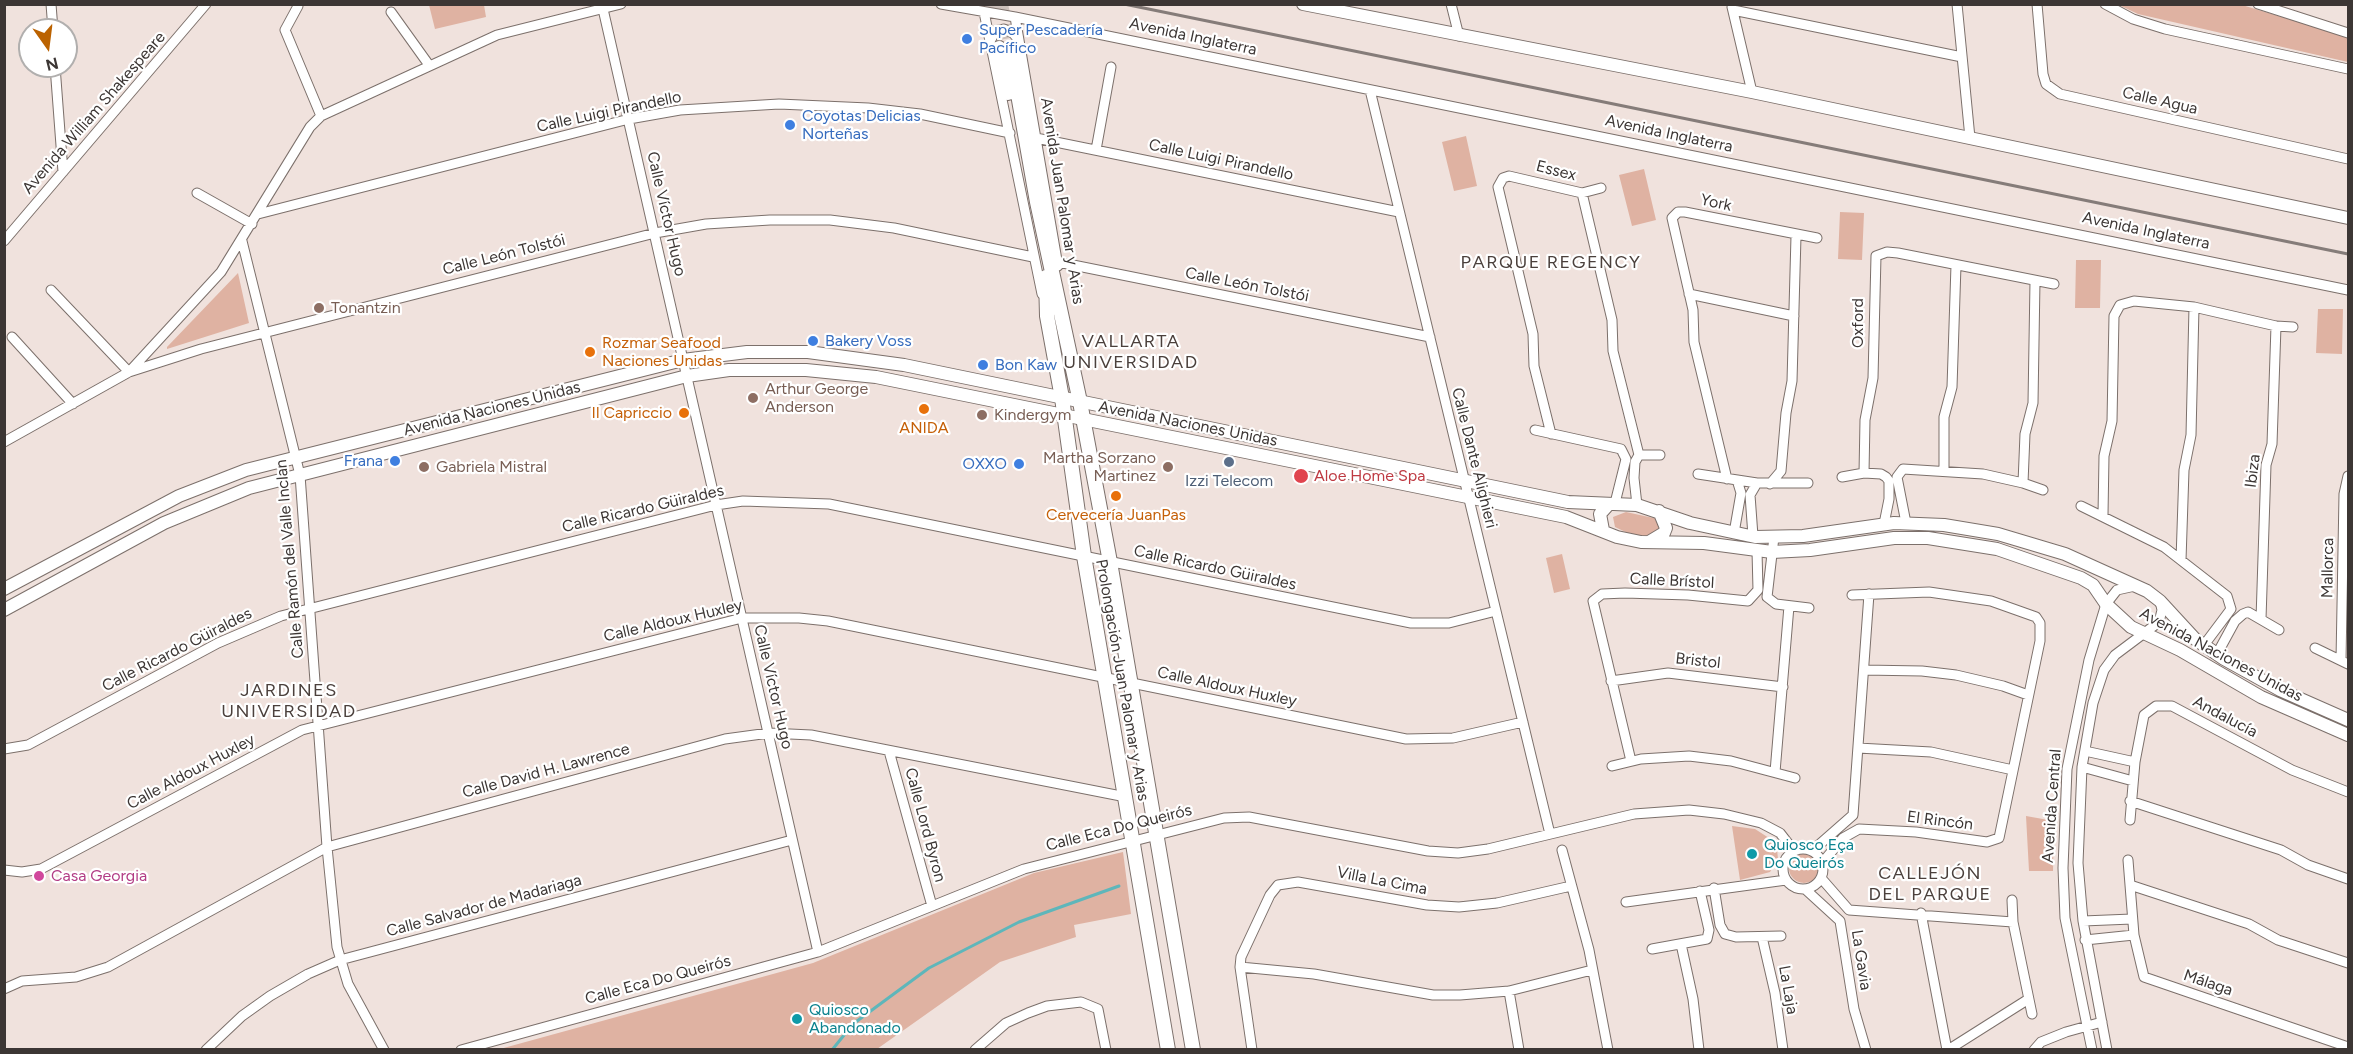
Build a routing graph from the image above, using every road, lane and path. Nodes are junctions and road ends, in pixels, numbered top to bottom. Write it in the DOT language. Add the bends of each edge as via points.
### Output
graph roads {
  1 [pos="206,4"];
  2 [pos="621,4"];
  3 [pos="941,4"];
  4 [pos="1303,4"];
  5 [pos="1450,4"];
  6 [pos="1957,4"];
  7 [pos="2037,4"];
  8 [pos="2105,4"];
  9 [pos="2258,4"];
  10 [pos="298,6"];
  11 [pos="1732,7"];
  12 [pos="603,9"];
  13 [pos="391,12"];
  14 [pos="984,12"];
  15 [pos="1015,17"];
  16 [pos="2349,33"];
  17 [pos="1459,36"];
  18 [pos="1004,45"];
  19 [pos="1962,57"];
  20 [pos="429,65"];
  21 [pos="1112,67"];
  22 [pos="2349,69"];
  23 [pos="56,78"];
  24 [pos="1370,90"];
  25 [pos="1752,92"];
  26 [pos="321,116"];
  27 [pos="629,119"];
  28 [pos="1010,133"];
  29 [pos="1036,138"];
  30 [pos="1970,138"];
  31 [pos="1096,150"];
  32 [pos="2349,159"];
  33 [pos="63,172"];
  34 [pos="1601,188"];
  35 [pos="198,193"];
  36 [pos="1582,193"];
  37 [pos="1399,212"];
  38 [pos="258,214"];
  39 [pos="2349,218"];
  40 [pos="252,224"];
  41 [pos="655,233"];
  42 [pos="1796,236"];
  43 [pos="1817,238"];
  44 [pos="4,241"];
  45 [pos="242,241"];
  46 [pos="1033,257"];
  47 [pos="1058,262"];
  48 [pos="1956,265"];
  49 [pos="2035,281"];
  50 [pos="2054,284"];
  51 [pos="51,290"];
  52 [pos="2349,290"];
  53 [pos="1689,294"];
  54 [pos="2194,307"];
  55 [pos="1047,316"];
  56 [pos="1794,316"];
  57 [pos="1064,326"];
  58 [pos="2276,326"];
  59 [pos="2294,327"];
  60 [pos="265,331"];
  61 [pos="12,337"];
  62 [pos="1430,337"];
  63 [pos="683,360"];
  64 [pos="129,372"];
  65 [pos="687,376"];
  66 [pos="1062,398"];
  67 [pos="1080,402"];
  68 [pos="73,404"];
  69 [pos="1065,416"];
  70 [pos="1083,419"];
  71 [pos="1535,430"];
  72 [pos="1551,434"];
  73 [pos="4,442"];
  74 [pos="1639,455"];
  75 [pos="1660,455"];
  76 [pos="297,456"];
  77 [pos="1944,471"];
  78 [pos="1864,473"];
  79 [pos="300,474"];
  80 [pos="1698,474"];
  81 [pos="2349,476"];
  82 [pos="1842,477"];
  83 [pos="1727,479"];
  84 [pos="1737,480"];
  85 [pos="1464,481"];
  86 [pos="1757,483"];
  87 [pos="1808,483"];
  88 [pos="2024,483"];
  89 [pos="1770,484"];
  90 [pos="2043,490"];
  91 [pos="1468,497"];
  92 [pos="1612,503"];
  93 [pos="716,505"];
  94 [pos="1637,505"];
  95 [pos="2081,506"];
  96 [pos="1659,511"];
  97 [pos="2103,515"];
  98 [pos="1906,523"];
  99 [pos="1884,524"];
  100 [pos="1603,530"];
  101 [pos="1734,533"];
  102 [pos="1753,536"];
  103 [pos="1774,537"];
  104 [pos="1648,543"];
  105 [pos="1757,551"];
  106 [pos="1772,552"];
  107 [pos="1084,556"];
  108 [pos="2181,560"];
  109 [pos="1110,562"];
  110 [pos="2136,586"];
  111 [pos="4,589"];
  112 [pos="1869,594"];
  113 [pos="1852,595"];
  114 [pos="2160,601"];
  115 [pos="2106,604"];
  116 [pos="1789,606"];
  117 [pos="310,607"];
  118 [pos="1809,608"];
  119 [pos="4,610"];
  120 [pos="1496,610"];
  121 [pos="742,618"];
  122 [pos="2261,619"];
  123 [pos="2279,630"];
  124 [pos="2145,634"];
  125 [pos="2204,645"];
  126 [pos="2315,648"];
  127 [pos="2217,654"];
  128 [pos="2345,662"];
  129 [pos="1864,670"];
  130 [pos="1105,677"];
  131 [pos="2257,677"];
  132 [pos="1611,681"];
  133 [pos="1131,682"];
  134 [pos="1783,687"];
  135 [pos="2250,691"];
  136 [pos="2028,695"];
  137 [pos="2349,720"];
  138 [pos="1523,722"];
  139 [pos="318,725"];
  140 [pos="769,733"];
  141 [pos="2349,735"];
  142 [pos="1858,748"];
  143 [pos="4,749"];
  144 [pos="2085,751"];
  145 [pos="889,752"];
  146 [pos="1631,761"];
  147 [pos="2135,762"];
  148 [pos="1611,766"];
  149 [pos="2082,766"];
  150 [pos="2013,770"];
  151 [pos="1775,772"];
  152 [pos="1795,778"];
  153 [pos="2133,781"];
  154 [pos="2349,792"];
  155 [pos="1126,797"];
  156 [pos="2130,801"];
  157 [pos="2065,808"];
  158 [pos="2079,809"];
  159 [pos="2130,819"];
  160 [pos="1157,834"];
  161 [pos="1550,834"];
  162 [pos="792,840"];
  163 [pos="1133,840"];
  164 [pos="327,847"];
  165 [pos="1562,850"];
  166 [pos="1794,851"];
  167 [pos="1812,851"];
  168 [pos="2128,860"];
  169 [pos="1822,863"];
  170 [pos="4,870"];
  171 [pos="1821,878"];
  172 [pos="2349,879"];
  173 [pos="1786,880"];
  174 [pos="2130,885"];
  175 [pos="1571,886"];
  176 [pos="1714,888"];
  177 [pos="1805,889"];
  178 [pos="1700,891"];
  179 [pos="2012,900"];
  180 [pos="1626,902"];
  181 [pos="932,906"];
  182 [pos="1921,913"];
  183 [pos="2132,919"];
  184 [pos="2083,921"];
  185 [pos="2013,922"];
  186 [pos="2134,935"];
  187 [pos="1781,936"];
  188 [pos="1762,937"];
  189 [pos="2085,940"];
  190 [pos="1681,944"];
  191 [pos="1652,949"];
  192 [pos="818,952"];
  193 [pos="340,960"];
  194 [pos="2349,963"];
  195 [pos="1240,967"];
  196 [pos="1593,970"];
  197 [pos="2094,982"];
  198 [pos="2077,985"];
  199 [pos="4,989"];
  200 [pos="1509,991"];
  201 [pos="2027,1000"];
  202 [pos="2032,1014"];
  203 [pos="2102,1022"];
  204 [pos="2086,1026"];
  205 [pos="2349,1047"];
  206 [pos="206,1050"];
  207 [pos="384,1050"];
  208 [pos="460,1050"];
  209 [pos="975,1050"];
  210 [pos="1106,1050"];
  211 [pos="1168,1050"];
  212 [pos="1193,1050"];
  213 [pos="1252,1050"];
  214 [pos="1519,1050"];
  215 [pos="1608,1050"];
  216 [pos="1699,1050"];
  217 [pos="1783,1050"];
  218 [pos="1866,1050"];
  219 [pos="1947,1050"];
  220 [pos="2034,1050"];
  221 [pos="2092,1050"];
  222 [pos="2107,1050"];
  1 -- 33 [label="street, Avenida William Shakespeare"];
  2 -- 12 [label="street"];
  3 -- 14 [label="street, Avenida Inglaterra"];
  4 -- 17 [label="street"];
  5 -- 17 [label="street"];
  6 -- 19 [label="street"];
  7 -- 32 [label="street, Calle Agua" via="2043,74 2046,84 2060,94"];
  8 -- 22 [label="street" via="2133,19 2165,29"];
  9 -- 16 [label="street"];
  10 -- 26 [label="street" via="285,30"];
  11 -- 19 [label="street"];
  11 -- 25 [label="street"];
  12 -- 20 [label="street" via="497,35"];
  12 -- 27 [label="street, Calle Víctor Hugo"];
  13 -- 20 [label="street"];
  14 -- 15 [label="street, Avenida Inglaterra"];
  14 -- 18 [label="street, Avenida Juan Palomar y Arias"];
  15 -- 18 [label="street, Avenida Juan Palomar y Arias"];
  15 -- 24 [label="street, Avenida Inglaterra"];
  17 -- 25 [label="street"];
  18 -- 28 [label="street, Avenida Juan Palomar y Arias"];
  18 -- 29 [label="street, Avenida Juan Palomar y Arias"];
  18 -- 55 [label="main road, Avenida Juan Palomar y Arias" via="1047,281"];
  18 -- 57 [label="main road, Avenida Juan Palomar y Arias"];
  19 -- 30 [label="street"];
  20 -- 26 [label="street"];
  21 -- 31 [label="street"];
  23 -- 33 [label="street"];
  24 -- 37 [label="street, Calle Dante Alighieri"];
  24 -- 52 [label="street, Avenida Inglaterra"];
  25 -- 30 [label="street"];
  26 -- 38 [label="street" via="310,127"];
  27 -- 28 [label="street, Calle Luigi Pirandello" via="708,108 803,105 893,110"];
  27 -- 38 [label="street, Calle Luigi Pirandello"];
  27 -- 41 [label="street, Calle Víctor Hugo"];
  28 -- 46 [label="street, Avenida Juan Palomar y Arias"];
  29 -- 31 [label="street, Calle Luigi Pirandello"];
  29 -- 47 [label="street, Avenida Juan Palomar y Arias"];
  30 -- 39 [label="street"];
  31 -- 37 [label="street, Calle Luigi Pirandello"];
  33 -- 44 [label="street, Avenida William Shakespeare"];
  34 -- 36 [label="street"];
  35 -- 40 [label="street"];
  36 -- 72 [label="street, Essex" via="1509,176 1497,190 1533,334 1534,366"];
  36 -- 74 [label="street, Essex" via="1612,321 1613,351"];
  37 -- 62 [label="street, Calle Dante Alighieri"];
  38 -- 40 [label="street"];
  40 -- 45 [label="street"];
  41 -- 46 [label="street, Calle León Tolstói" via="706,224 830,220 894,228"];
  41 -- 60 [label="street, Calle León Tolstói"];
  41 -- 63 [label="street, Calle Víctor Hugo"];
  42 -- 43 [label="street, York"];
  42 -- 53 [label="street, York" via="1678,213 1672,218"];
  42 -- 56 [label="street"];
  45 -- 60 [label="street, Calle Ramón del Valle Inclan"];
  45 -- 64 [label="street" via="187,312"];
  46 -- 55 [label="street, Avenida Juan Palomar y Arias"];
  47 -- 57 [label="street, Avenida Juan Palomar y Arias"];
  47 -- 62 [label="street, Calle León Tolstói"];
  48 -- 49 [label="street, Oxford"];
  48 -- 77 [label="street" via="1952,387 1944,417"];
  48 -- 78 [label="street, Oxford" via="1887,252 1876,256 1873,378 1865,420"];
  49 -- 50 [label="street, Oxford"];
  49 -- 88 [label="street" via="2033,403 2025,434"];
  51 -- 64 [label="street"];
  53 -- 56 [label="street"];
  53 -- 83 [label="street, York" via="1694,342"];
  54 -- 58 [label="street"];
  54 -- 97 [label="street" via="2128,301 2115,311 2112,422 2104,456"];
  54 -- 108 [label="street" via="2191,435 2184,470"];
  55 -- 66 [label="main road, Prolongación Juan Palomar y Arias"];
  56 -- 89 [label="street" via="1792,381 1781,471"];
  57 -- 67 [label="main road, Prolongación Juan Palomar y Arias"];
  58 -- 59 [label="street"];
  58 -- 122 [label="street, Ibiza"];
  60 -- 64 [label="street, Calle León Tolstói"];
  60 -- 76 [label="street, Calle Ramón del Valle Inclan"];
  61 -- 68 [label="street"];
  62 -- 85 [label="street, Calle Dante Alighieri"];
  63 -- 65 [label="street, Calle Víctor Hugo"];
  63 -- 66 [label="street, Avenida Naciones Unidas" via="747,352 837,354"];
  63 -- 76 [label="street, Avenida Naciones Unidas"];
  64 -- 68 [label="street, Calle León Tolstói"];
  65 -- 69 [label="street, Avenida Naciones Unidas" via="767,369 843,373"];
  65 -- 79 [label="street, Avenida Naciones Unidas"];
  65 -- 93 [label="street, Calle Víctor Hugo"];
  66 -- 67 [label="street, Avenida Naciones Unidas"];
  66 -- 69 [label="main road, Prolongación Juan Palomar y Arias"];
  67 -- 70 [label="main road, Prolongación Juan Palomar y Arias"];
  67 -- 85 [label="street, Avenida Naciones Unidas"];
  68 -- 73 [label="street, Calle León Tolstói"];
  69 -- 70 [label="street, Avenida Naciones Unidas"];
  69 -- 107 [label="main road, Prolongación Juan Palomar y Arias"];
  70 -- 91 [label="street, Avenida Naciones Unidas"];
  70 -- 109 [label="main road, Prolongación Juan Palomar y Arias"];
  71 -- 72 [label="street"];
  72 -- 92 [label="street" via="1624,451 1626,459"];
  74 -- 75 [label="street"];
  74 -- 94 [label="street, Essex" via="1634,478"];
  76 -- 79 [label="street, Calle Ramón del Valle Inclan"];
  76 -- 111 [label="street, Avenida Naciones Unidas" via="246,470 179,496"];
  77 -- 88 [label="street"];
  77 -- 98 [label="street" via="1911,469 1898,473"];
  78 -- 82 [label="street"];
  78 -- 99 [label="street" via="1881,474 1889,481"];
  79 -- 117 [label="street, Calle Ramón del Valle Inclan"];
  79 -- 119 [label="street, Avenida Naciones Unidas" via="183,514"];
  80 -- 83 [label="street"];
  81 -- 128 [label="street, Mallorca" via="2344,494"];
  83 -- 84 [label="street"];
  84 -- 86 [label="street"];
  84 -- 101 [label="street" via="1741,494"];
  85 -- 91 [label="street, Calle Dante Alighieri"];
  85 -- 92 [label="street, Avenida Naciones Unidas" via="1568,502"];
  86 -- 89 [label="street"];
  86 -- 102 [label="street" via="1750,495"];
  87 -- 89 [label="street"];
  88 -- 90 [label="street"];
  91 -- 100 [label="street, Avenida Naciones Unidas" via="1566,517"];
  91 -- 120 [label="street, Calle Dante Alighieri"];
  92 -- 94 [label="street, Avenida Naciones Unidas"];
  92 -- 100 [label="street" via="1600,514"];
  93 -- 107 [label="street, Calle Ricardo Güiraldes" via="770,500 829,504"];
  93 -- 117 [label="street, Calle Ricardo Güiraldes"];
  93 -- 121 [label="street, Calle Víctor Hugo"];
  94 -- 96 [label="street, Avenida Naciones Unidas"];
  95 -- 97 [label="street"];
  96 -- 101 [label="street, Avenida Naciones Unidas"];
  96 -- 104 [label="street" via="1666,528"];
  97 -- 108 [label="street"];
  98 -- 99 [label="street, Avenida Naciones Unidas"];
  98 -- 110 [label="street, Avenida Naciones Unidas" via="1998,534 2065,554"];
  99 -- 103 [label="street, Avenida Naciones Unidas"];
  100 -- 104 [label="street, Avenida Naciones Unidas"];
  101 -- 102 [label="street, Avenida Naciones Unidas"];
  102 -- 103 [label="street, Avenida Naciones Unidas"];
  103 -- 106 [label="street"];
  104 -- 105 [label="street, Avenida Naciones Unidas" via="1704,543"];
  105 -- 106 [label="street, Avenida Naciones Unidas"];
  105 -- 132 [label="street, Calle Brístol" via="1758,590 1748,601 1675,594 1607,594 1595,598 1593,605"];
  106 -- 115 [label="street, Avenida Naciones Unidas" via="1894,538 1963,542 2033,559 2081,578 2093,585"];
  106 -- 116 [label="street" via="1766,592 1770,601"];
  107 -- 109 [label="street, Calle Ricardo Güiraldes"];
  107 -- 130 [label="main road, Prolongación Juan Palomar y Arias"];
  108 -- 125 [label="street" via="2227,596 2231,604"];
  109 -- 120 [label="street, Calle Ricardo Güiraldes" via="1411,623 1449,622"];
  109 -- 133 [label="main road, Prolongación Juan Palomar y Arias"];
  110 -- 114 [label="street, Avenida Naciones Unidas"];
  110 -- 115 [label="street" via="2117,590"];
  112 -- 113 [label="street, El Rincón"];
  112 -- 129 [label="street"];
  112 -- 136 [label="street, El Rincón" via="1946,593 1991,601 2036,617 2040,641"];
  114 -- 124 [label="street, Avenida Central" via="2159,622"];
  114 -- 125 [label="street, Avenida Naciones Unidas"];
  115 -- 124 [label="street, Avenida Naciones Unidas" via="2121,620"];
  115 -- 157 [label="street, Avenida Central" via="2075,724"];
  116 -- 118 [label="street"];
  116 -- 134 [label="street"];
  117 -- 139 [label="street, Calle Ramón del Valle Inclan"];
  117 -- 143 [label="street, Calle Ricardo Güiraldes" via="218,643 28,745"];
  120 -- 138 [label="street, Calle Dante Alighieri"];
  121 -- 130 [label="street, Calle Aldoux Huxley" via="828,621"];
  121 -- 139 [label="street, Calle Aldoux Huxley"];
  121 -- 140 [label="street, Calle Víctor Hugo"];
  122 -- 123 [label="street"];
  122 -- 127 [label="street" via="2248,612 2237,618"];
  124 -- 135 [label="street, Avenida Naciones Unidas"];
  124 -- 144 [label="street, Avenida Central" via="2115,655 2104,670 2093,703"];
  125 -- 127 [label="street, Avenida Naciones Unidas"];
  126 -- 128 [label="street, Mallorca"];
  127 -- 131 [label="street, Avenida Naciones Unidas"];
  129 -- 136 [label="street" via="1956,675"];
  129 -- 142 [label="street"];
  130 -- 133 [label="street, Calle Aldoux Huxley"];
  130 -- 155 [label="main road, Prolongación Juan Palomar y Arias"];
  131 -- 135 [label="street"];
  131 -- 137 [label="street, Avenida Naciones Unidas"];
  132 -- 134 [label="street, Bristol" via="1668,673"];
  132 -- 146 [label="street"];
  133 -- 138 [label="street, Calle Aldoux Huxley" via="1406,739 1453,738"];
  133 -- 160 [label="main road, Prolongación Juan Palomar y Arias"];
  134 -- 151 [label="street"];
  135 -- 141 [label="street, Avenida Naciones Unidas"];
  136 -- 150 [label="street, El Rincón"];
  138 -- 161 [label="street, Calle Dante Alighieri"];
  139 -- 164 [label="street, Calle Ramón del Valle Inclan"];
  139 -- 170 [label="street, Calle Aldoux Huxley" via="290,736 41,869"];
  140 -- 145 [label="street, Calle David H. Lawrence" via="811,735"];
  140 -- 162 [label="street, Calle Víctor Hugo"];
  140 -- 164 [label="street, Calle David H. Lawrence" via="725,739"];
  142 -- 150 [label="street" via="1931,752"];
  142 -- 167 [label="street" via="1853,815"];
  144 -- 147 [label="street"];
  144 -- 149 [label="street, Avenida Central"];
  145 -- 155 [label="street, Calle David H. Lawrence"];
  145 -- 181 [label="street, Calle Lord Byron"];
  146 -- 148 [label="street"];
  146 -- 151 [label="street" via="1689,756"];
  147 -- 153 [label="street, Andalucía"];
  147 -- 154 [label="street, Andalucía" via="2144,715 2156,706 2172,706 2292,770"];
  149 -- 153 [label="street"];
  149 -- 158 [label="street, Avenida Central"];
  150 -- 169 [label="street, El Rincón" via="2002,831 1995,840 1859,829 1838,843"];
  151 -- 152 [label="street"];
  153 -- 156 [label="street"];
  155 -- 163 [label="main road, Prolongación Juan Palomar y Arias"];
  156 -- 159 [label="street"];
  156 -- 172 [label="street" via="2281,850 2308,865"];
  157 -- 158 [label="street"];
  157 -- 198 [label="street, Avenida Central" via="2065,918"];
  158 -- 184 [label="street, Avenida Central"];
  160 -- 161 [label="street, Calle Eca Do Queirós" via="1240,816 1428,852 1458,853"];
  160 -- 163 [label="street, Calle Eca Do Queirós"];
  160 -- 212 [label="main road, Prolongación Juan Palomar y Arias"];
  161 -- 166 [label="street, Calle Eca Do Queirós" via="1645,812 1689,810 1761,824 1780,833"];
  162 -- 192 [label="street, Calle Víctor Hugo"];
  162 -- 193 [label="street, Calle Salvador de Madariaga"];
  163 -- 181 [label="street, Calle Eca Do Queirós" via="1023,869"];
  163 -- 211 [label="main road, Prolongación Juan Palomar y Arias"];
  164 -- 193 [label="street, Calle Ramón del Valle Inclan"];
  164 -- 199 [label="street, Calle David H. Lawrence" via="108,967 76,977 22,981"];
  165 -- 175 [label="street"];
  166 -- 167 [label="street"];
  166 -- 173 [label="street" via="1784,861"];
  167 -- 169 [label="street"];
  168 -- 174 [label="street"];
  169 -- 171 [label="street"];
  171 -- 177 [label="street"];
  171 -- 182 [label="street, La Gavia" via="1849,910"];
  173 -- 176 [label="street"];
  173 -- 177 [label="street"];
  174 -- 183 [label="street"];
  174 -- 194 [label="street" via="2249,924 2278,940"];
  175 -- 195 [label="street, Villa La Cima" via="1497,903 1442,907 1284,882 1273,889"];
  175 -- 196 [label="street"];
  176 -- 178 [label="street"];
  176 -- 188 [label="street" via="1725,934"];
  177 -- 218 [label="street, La Gavia" via="1840,921 1854,1009"];
  178 -- 180 [label="street"];
  178 -- 190 [label="street" via="1709,935 1703,941"];
  179 -- 185 [label="street"];
  181 -- 192 [label="street, Calle Eca Do Queirós"];
  182 -- 185 [label="street, La Gavia"];
  182 -- 219 [label="street"];
  183 -- 184 [label="street"];
  183 -- 186 [label="street"];
  184 -- 189 [label="street, Avenida Central"];
  185 -- 201 [label="street"];
  186 -- 189 [label="street"];
  186 -- 205 [label="street, Málaga" via="2144,977"];
  187 -- 188 [label="street"];
  188 -- 217 [label="street, La Laja"];
  189 -- 197 [label="street, Avenida Central"];
  190 -- 191 [label="street"];
  190 -- 216 [label="street"];
  192 -- 208 [label="street, Calle Eca Do Queirós"];
  193 -- 206 [label="street, Calle Salvador de Madariaga" via="270,996"];
  193 -- 207 [label="street, Calle Ramón del Valle Inclan" via="348,984"];
  195 -- 200 [label="street" via="1314,974 1433,995"];
  195 -- 213 [label="street, Villa La Cima"];
  196 -- 200 [label="street"];
  196 -- 215 [label="street"];
  197 -- 198 [label="street"];
  197 -- 203 [label="street, Avenida Central"];
  198 -- 204 [label="street, Avenida Central"];
  200 -- 214 [label="street"];
  201 -- 202 [label="street"];
  201 -- 219 [label="street"];
  203 -- 204 [label="street"];
  203 -- 222 [label="street, Avenida Central"];
  204 -- 220 [label="street" via="2041,1042"];
  204 -- 221 [label="street, Avenida Central"];
  209 -- 210 [label="street" via="1006,1023 1028,1013 1047,1006 1082,1002 1098,1009"];
}
